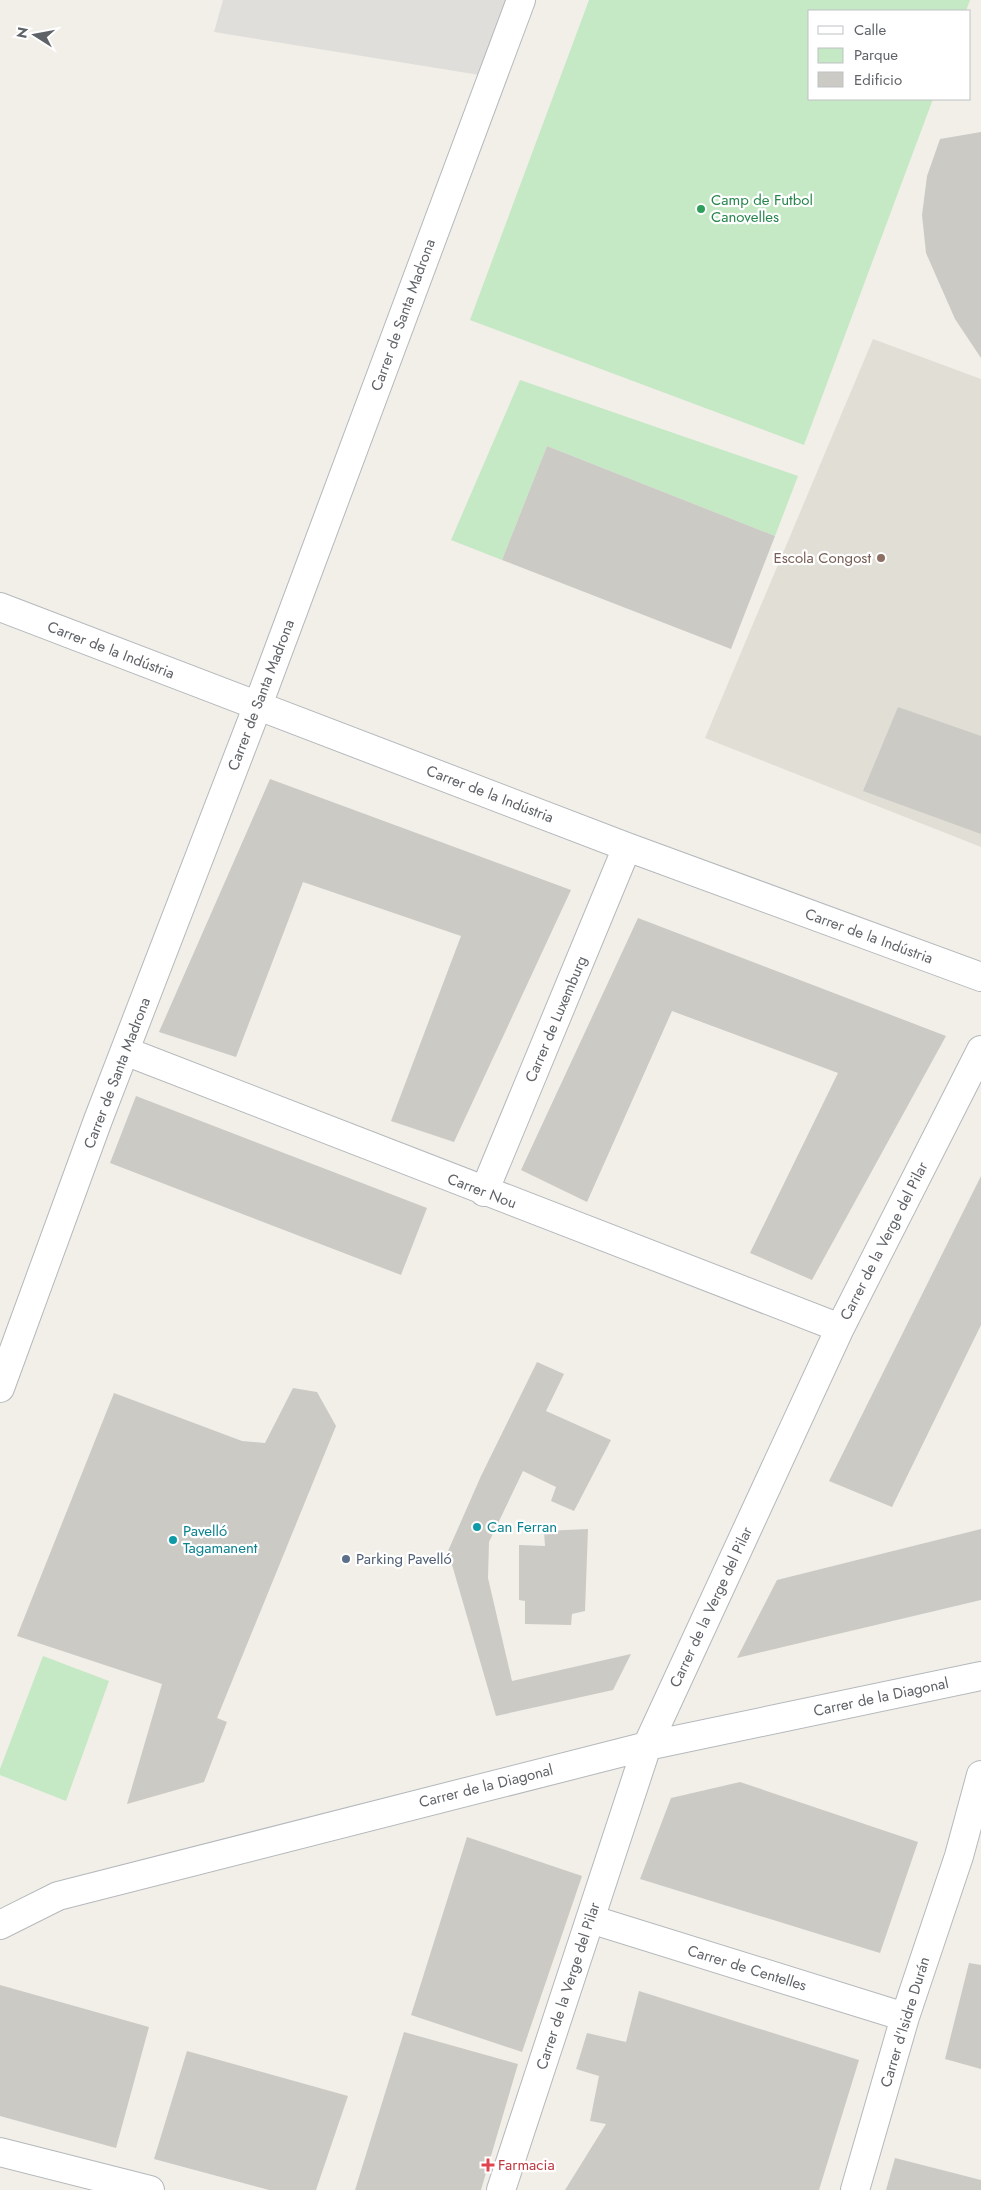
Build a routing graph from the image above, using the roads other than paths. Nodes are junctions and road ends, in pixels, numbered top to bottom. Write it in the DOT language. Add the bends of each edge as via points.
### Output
graph roads {
  1 [pos="521,0"];
  2 [pos="0,607"];
  3 [pos="258,706"];
  4 [pos="627,847"];
  5 [pos="981,977"];
  6 [pos="981,1050"];
  7 [pos="125,1051"];
  8 [pos="484,1192"];
  9 [pos="840,1328"];
  10 [pos="0,1388"];
  11 [pos="981,1676"];
  12 [pos="647,1746"];
  13 [pos="981,1775"];
  14 [pos="970,1860"];
  15 [pos="590,1919"];
  16 [pos="0,1925"];
  17 [pos="905,2017"];
  18 [pos="0,2152"];
  19 [pos="121,2186"];
  20 [pos="150,2190"];
  21 [pos="501,2190"];
  22 [pos="855,2190"];
  1 -- 3 [label="street, Carrer de Santa Madrona"];
  2 -- 3 [label="street, Carrer de la Indústria"];
  3 -- 4 [label="street, Carrer de la Indústria"];
  3 -- 7 [label="street, Carrer de Santa Madrona"];
  4 -- 5 [label="street, Carrer de la Indústria"];
  4 -- 8 [label="street, Carrer de Luxemburg"];
  6 -- 9 [label="street, Carrer de la Verge del Pilar"];
  7 -- 8 [label="street, Carrer Nou"];
  7 -- 10 [label="street, Carrer de Santa Madrona"];
  8 -- 9 [label="street, Carrer Nou"];
  9 -- 12 [label="street, Carrer de la Verge del Pilar"];
  11 -- 12 [label="street, Carrer de la Diagonal"];
  12 -- 15 [label="street, Carrer de la Verge del Pilar"];
  12 -- 16 [label="street, Carrer de la Diagonal" via="58,1896"];
  13 -- 14 [label="street, Carrer d'Isidre Durán"];
  14 -- 17 [label="street, Carrer d'Isidre Durán"];
  15 -- 17 [label="street, Carrer de Centelles"];
  15 -- 21 [label="street, Carrer de la Verge del Pilar"];
  17 -- 22 [label="street, Carrer d'Isidre Durán"];
  18 -- 19 [label="street"];
  19 -- 20 [label="street"];
}
